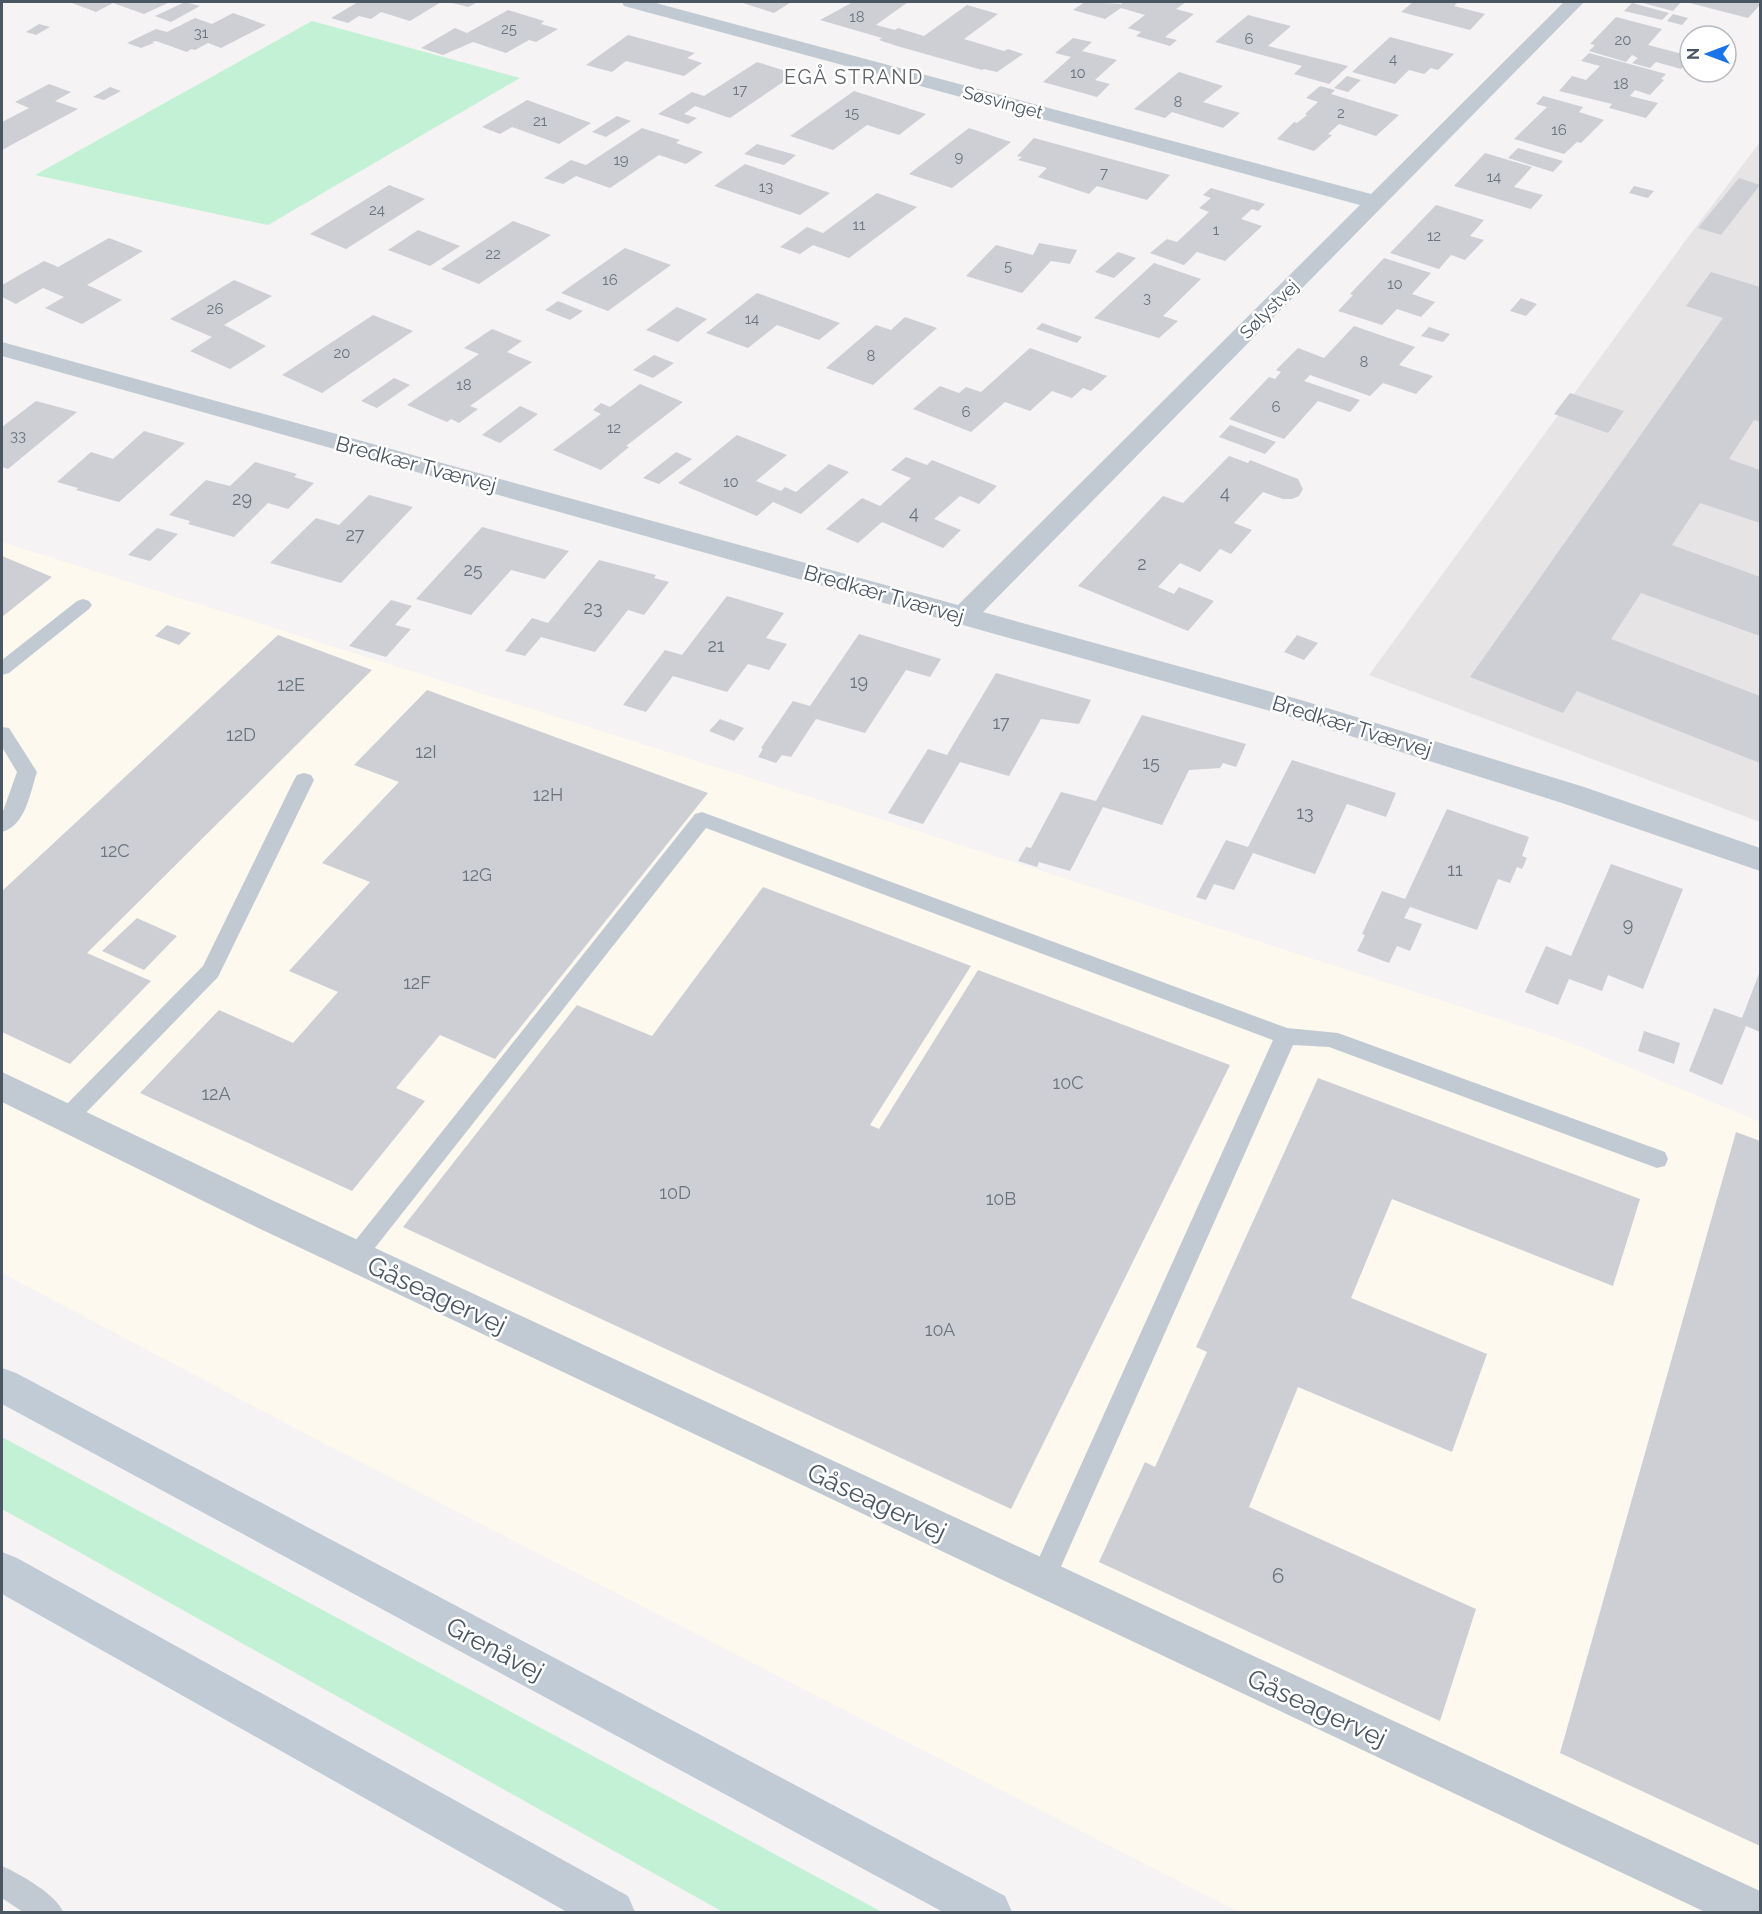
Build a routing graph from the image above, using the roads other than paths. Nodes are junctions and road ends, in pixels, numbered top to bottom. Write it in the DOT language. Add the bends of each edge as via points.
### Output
graph roads {
  1 [pos="631,2"];
  2 [pos="1575,2"];
  3 [pos="1375,202"];
  4 [pos="2,349"];
  5 [pos="83,605"];
  6 [pos="963,616"];
  7 [pos="2,669"];
  8 [pos="2,733"];
  9 [pos="304,780"];
  10 [pos="2,825"];
  11 [pos="1761,860"];
  12 [pos="1286,1036"];
  13 [pos="2,1086"];
  14 [pos="68,1118"];
  15 [pos="1657,1159"];
  16 [pos="355,1256"];
  17 [pos="2,1385"];
  18 [pos="2,1572"];
  19 [pos="1042,1580"];
  20 [pos="2,1881"];
  21 [pos="48,1912"];
  22 [pos="612,1912"];
  23 [pos="989,1912"];
  24 [pos="1755,1912"];
  1 -- 3 [label="street, Søsvinget"];
  2 -- 3 [label="street, Sølystvej"];
  3 -- 6 [label="street, Sølystvej"];
  4 -- 6 [label="street, Bredkær Tværvej"];
  5 -- 7 [label="lane"];
  6 -- 11 [label="street, Bredkær Tværvej" via="1314,714 1573,795"];
  8 -- 10 [label="lane" via="27,772 13,814"];
  9 -- 14 [label="lane" via="211,972"];
  12 -- 15 [label="lane" via="1330,1039"];
  12 -- 16 [label="lane" via="702,819"];
  12 -- 19 [label="lane"];
  13 -- 14 [label="street, Gåseagervej"];
  14 -- 16 [label="street, Gåseagervej"];
  16 -- 19 [label="street, Gåseagervej"];
  17 -- 23 [label="main road, Grenåvej"];
  18 -- 22 [label="main road"];
  19 -- 24 [label="street, Gåseagervej"];
  20 -- 21 [label="lane"];
}
